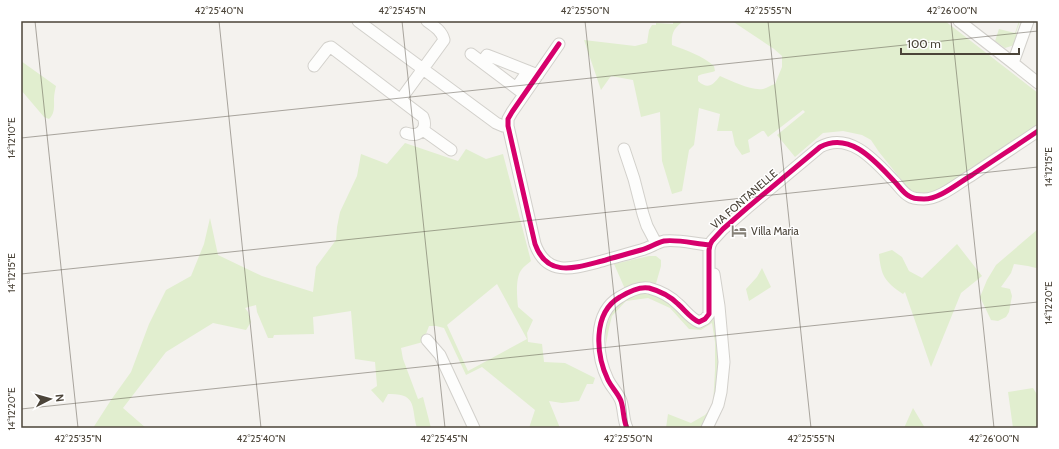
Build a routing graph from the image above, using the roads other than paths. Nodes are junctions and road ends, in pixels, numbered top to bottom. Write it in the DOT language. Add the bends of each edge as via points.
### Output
graph roads {
  1 [pos="358,21"];
  2 [pos="427,21"];
  3 [pos="959,21"];
  4 [pos="1028,21"];
  5 [pos="559,44"];
  6 [pos="470,54"];
  7 [pos="482,62"];
  8 [pos="1013,63"];
  9 [pos="314,66"];
  10 [pos="423,68"];
  11 [pos="533,73"];
  12 [pos="1038,83"];
  13 [pos="520,91"];
  14 [pos="401,99"];
  15 [pos="508,126"];
  16 [pos="423,130"];
  17 [pos="1038,131"];
  18 [pos="406,133"];
  19 [pos="624,149"];
  20 [pos="451,150"];
  21 [pos="656,244"];
  22 [pos="710,245"];
  23 [pos="709,267"];
  24 [pos="428,340"];
  25 [pos="474,428"];
  26 [pos="627,428"];
  27 [pos="707,428"];
  1 -- 10 [label="street"];
  2 -- 10 [label="street" via="442,34 444,40"];
  3 -- 8 [label="street"];
  4 -- 8 [label="street"];
  5 -- 11 [label="street"];
  6 -- 7 [label="street"];
  7 -- 11 [label="street" via="487,55"];
  7 -- 13 [label="street"];
  8 -- 12 [label="street"];
  9 -- 14 [label="street" via="331,47"];
  10 -- 14 [label="street"];
  10 -- 15 [label="street" via="496,123"];
  11 -- 13 [label="street"];
  13 -- 15 [label="street"];
  14 -- 16 [label="street" via="423,116"];
  15 -- 21 [label="street" via="537,252 547,262 562,269 571,268"];
  16 -- 18 [label="street" via="415,135"];
  16 -- 20 [label="street"];
  17 -- 22 [label="street, VIA FONTANELLE" via="950,189 926,199 907,195 877,163 856,147 847,143 828,144 820,147 746,208"];
  19 -- 21 [label="street" via="647,226"];
  21 -- 22 [label="street" via="670,241"];
  22 -- 23 [label="street, VIA FONTANELLE"];
  23 -- 26 [label="street, VIA FONTANELLE" via="708,314 699,322 665,294 647,288 626,293 609,305 600,327 601,359 609,381 621,402"];
  23 -- 27 [label="street" via="716,283 724,362 718,405"];
  24 -- 25 [label="street" via="440,355"];
}
